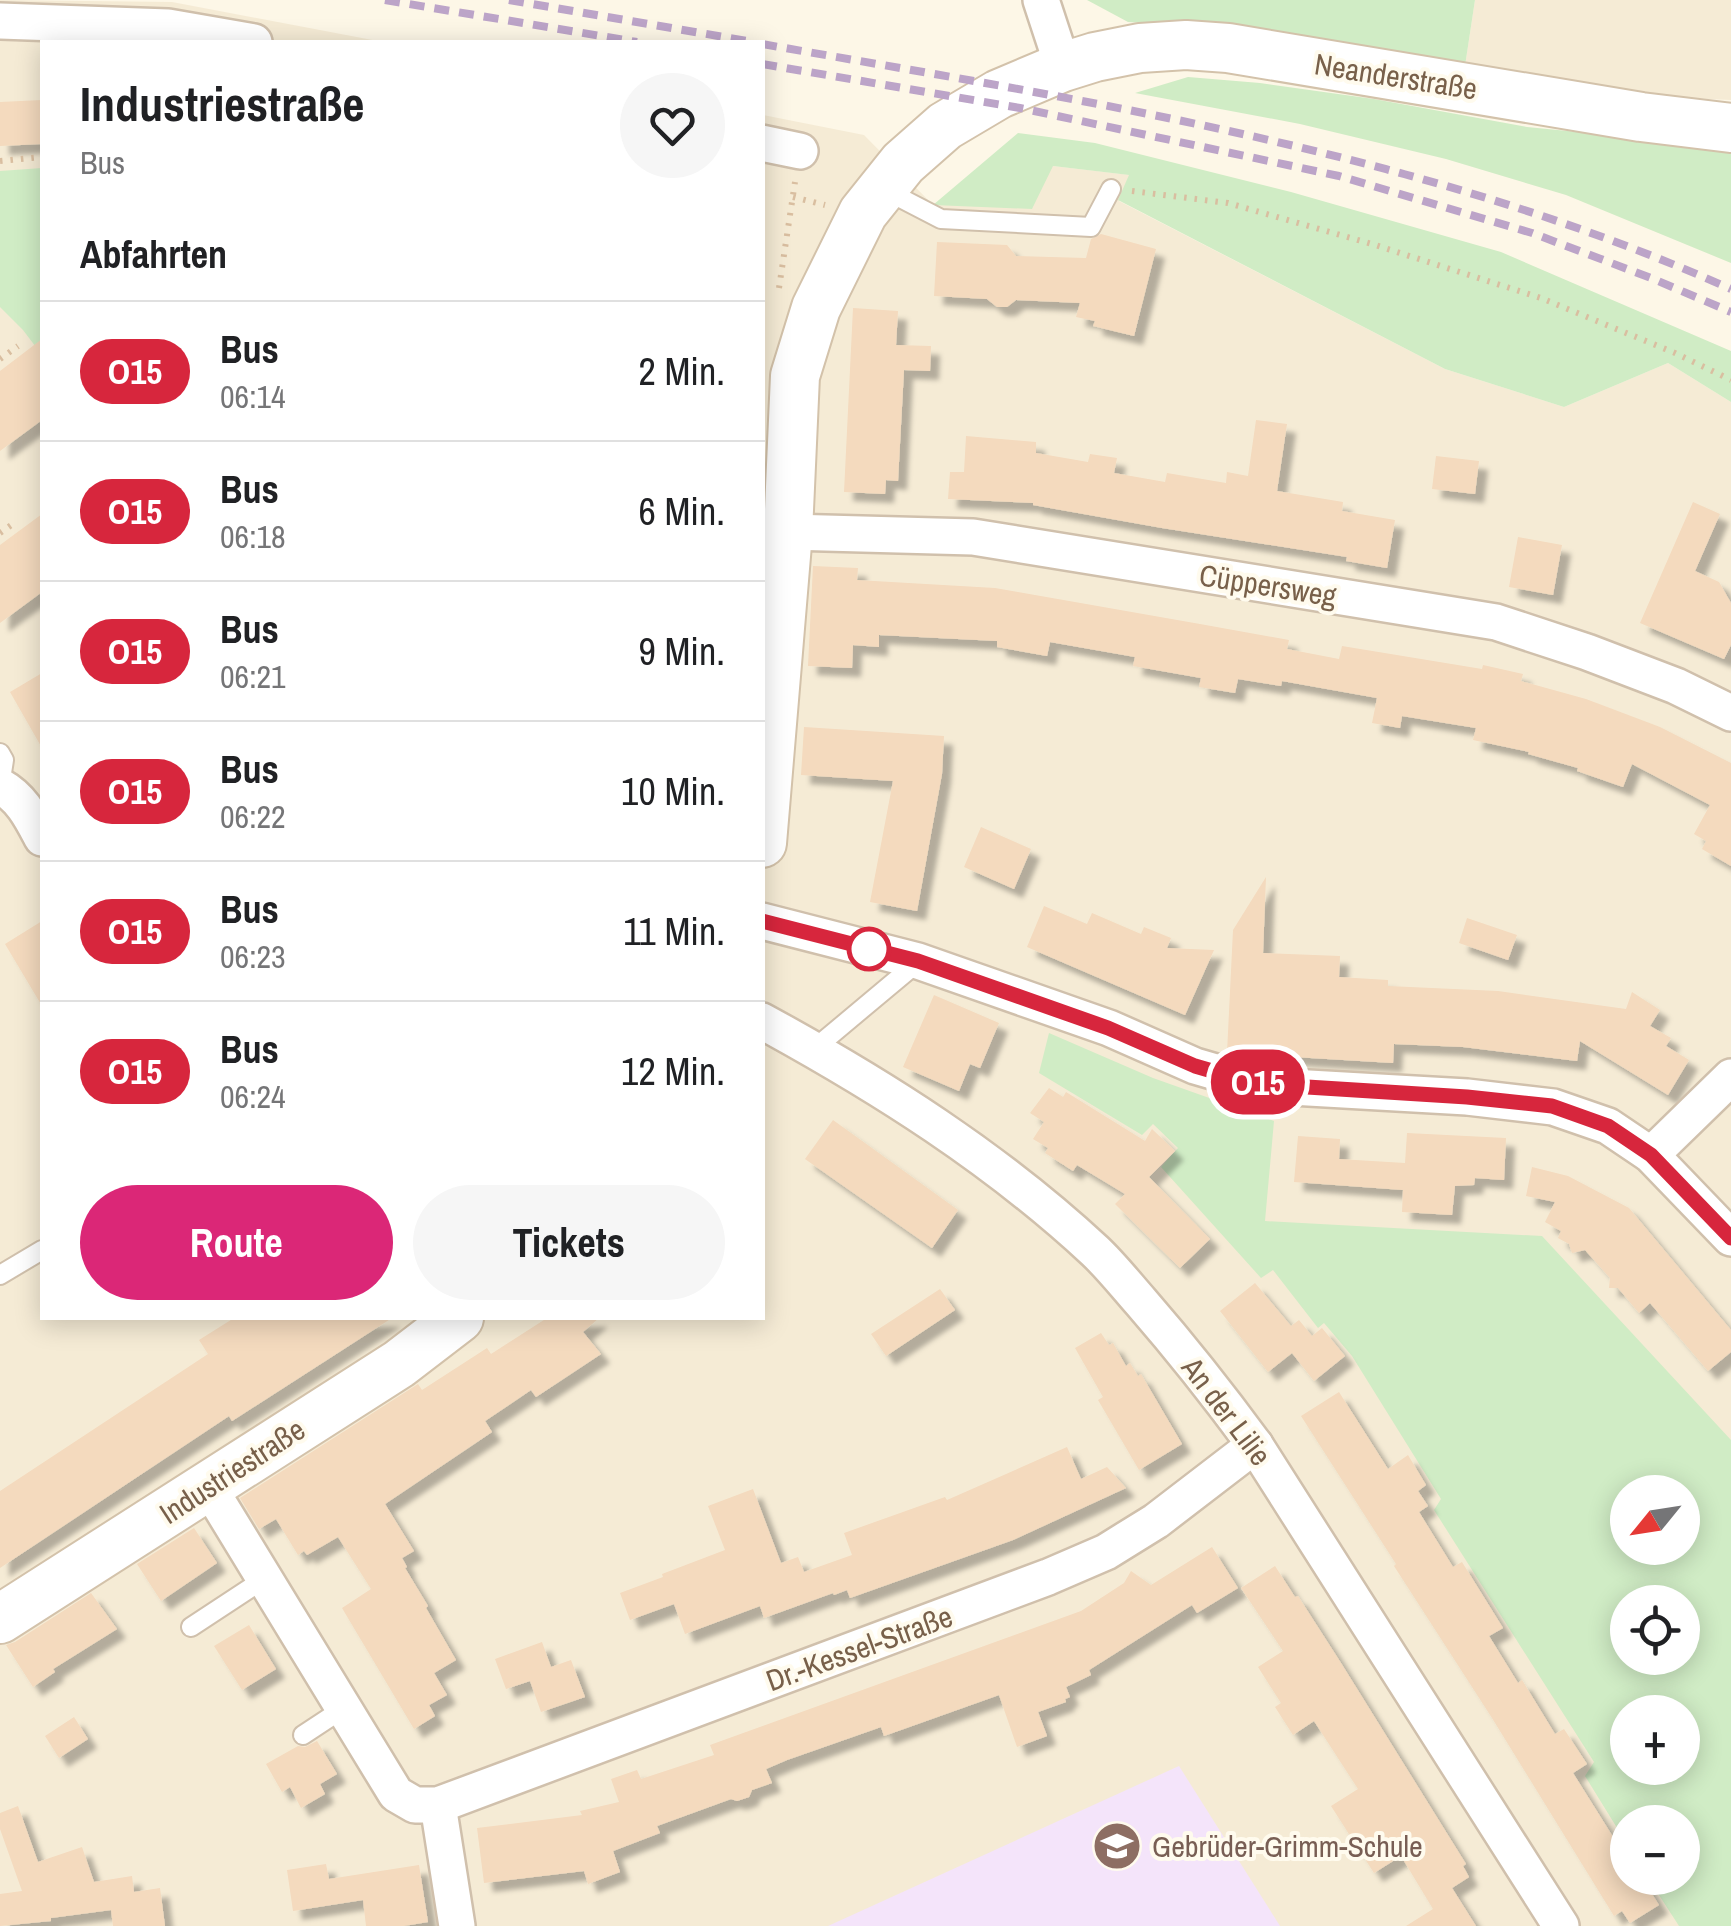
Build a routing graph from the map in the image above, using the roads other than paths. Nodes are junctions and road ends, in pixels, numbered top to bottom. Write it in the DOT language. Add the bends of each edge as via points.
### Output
graph roads {
  1 [pos="1041,0"];
  2 [pos="0,20"];
  3 [pos="168,35"];
  4 [pos="229,40"];
  5 [pos="1063,67"];
  6 [pos="1731,128"];
  7 [pos="765,145"];
  8 [pos="800,151"];
  9 [pos="1111,188"];
  10 [pos="882,189"];
  11 [pos="788,532"];
  12 [pos="1731,713"];
  13 [pos="0,753"];
  14 [pos="0,786"];
  15 [pos="765,807"];
  16 [pos="40,834"];
  17 [pos="765,922"];
  18 [pos="918,961"];
  19 [pos="765,1023"];
  20 [pos="814,1049"];
  21 [pos="1731,1077"];
  22 [pos="1651,1155"];
  23 [pos="1731,1238"];
  24 [pos="40,1251"];
  25 [pos="0,1274"];
  26 [pos="456,1320"];
  27 [pos="1256,1445"];
  28 [pos="208,1486"];
  29 [pos="264,1578"];
  30 [pos="0,1619"];
  31 [pos="190,1628"];
  32 [pos="344,1708"];
  33 [pos="304,1735"];
  34 [pos="438,1804"];
  35 [pos="456,1926"];
  36 [pos="1561,1926"];
  1 -- 5 [label="street"];
  2 -- 3 [label="street"];
  3 -- 4 [label="street"];
  5 -- 6 [label="street, Neanderstraße" via="1140,48 1228,48"];
  5 -- 10 [label="street" via="946,126"];
  7 -- 8 [label="street"];
  9 -- 10 [label="lane" via="1091,226 940,219"];
  10 -- 11 [label="street" via="816,308 795,376"];
  11 -- 12 [label="street, Cüppersweg" via="973,537 1496,622 1658,679"];
  11 -- 15 [label="street"];
  13 -- 14 [label="lane"];
  14 -- 16 [label="street" via="24,806"];
  17 -- 18 [label="street"];
  18 -- 20 [label="lane"];
  18 -- 22 [label="street" via="1243,1080 1552,1106 1608,1126"];
  19 -- 20 [label="street, An der Lilie"];
  20 -- 27 [label="street, An der Lilie" via="913,1108 1098,1254"];
  21 -- 22 [label="street"];
  22 -- 23 [label="street"];
  24 -- 25 [label="lane"];
  26 -- 28 [label="street, Industriestraße" via="400,1364"];
  27 -- 34 [label="street, Dr.-Kessel-Straße" via="1156,1521 1048,1578"];
  27 -- 36 [label="street, An der Lilie"];
  28 -- 29 [label="street"];
  28 -- 30 [label="street, Industriestraße"];
  29 -- 31 [label="lane"];
  29 -- 32 [label="street"];
  32 -- 33 [label="lane"];
  32 -- 34 [label="street" via="396,1794 415,1805"];
  34 -- 35 [label="street"];
}
